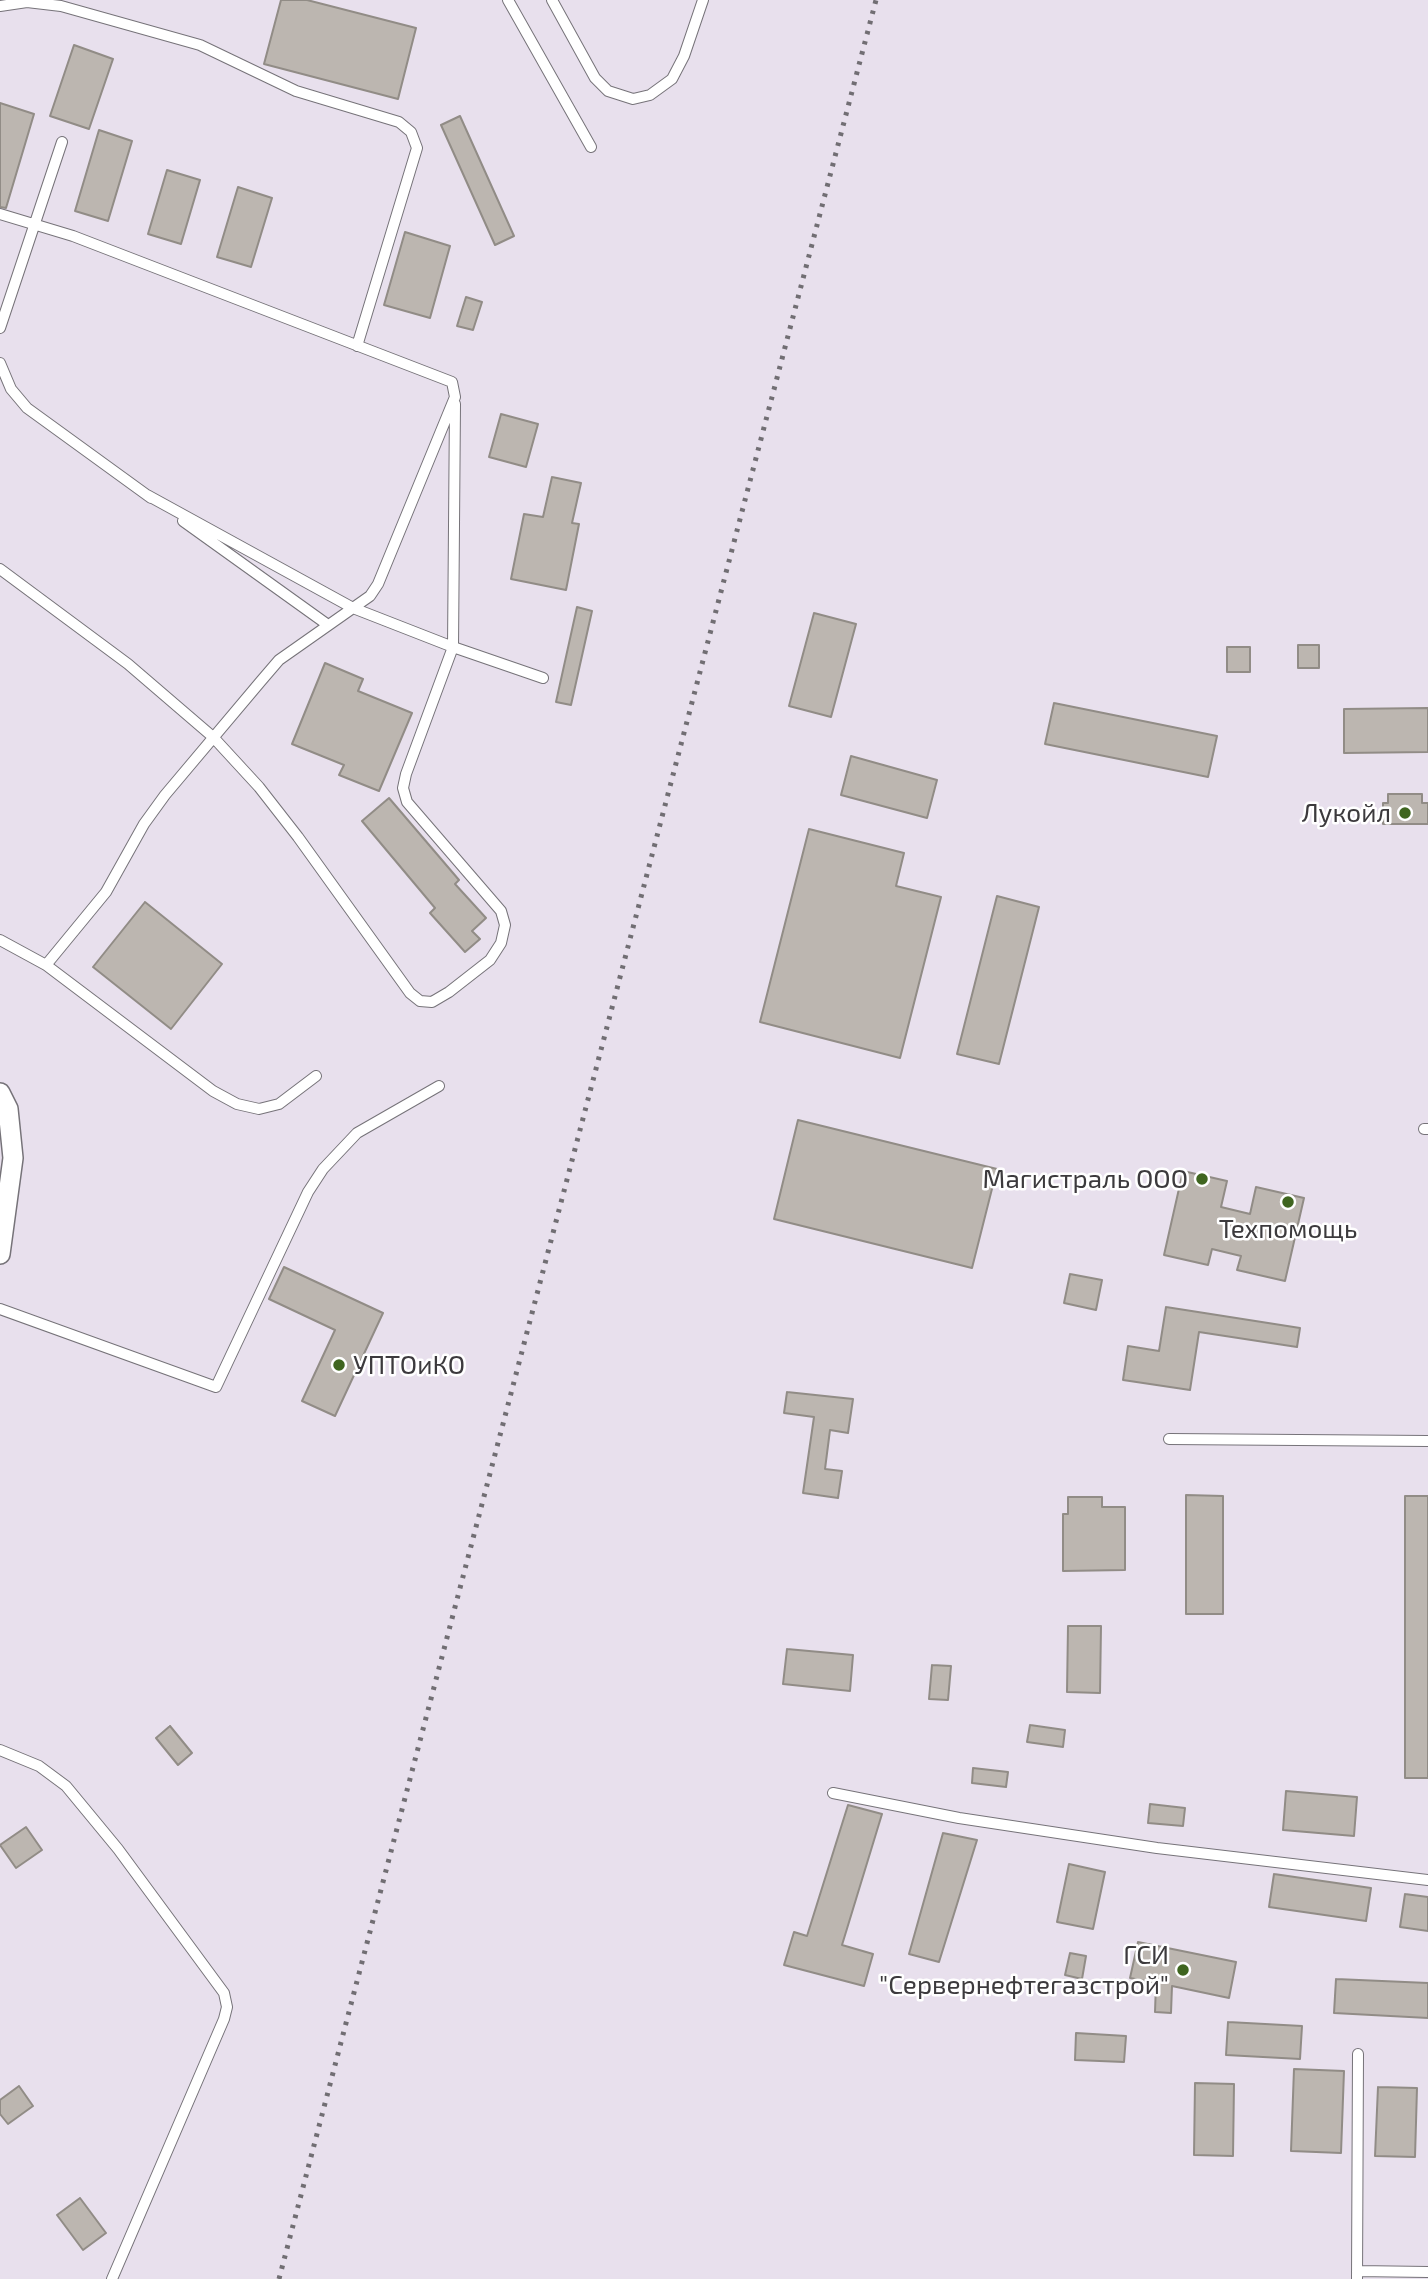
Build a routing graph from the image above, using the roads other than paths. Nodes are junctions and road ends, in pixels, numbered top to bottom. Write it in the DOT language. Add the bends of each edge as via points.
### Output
graph roads {
  1 [pos="508,0"];
  2 [pos="552,0"];
  3 [pos="703,0"];
  4 [pos="0,6"];
  5 [pos="62,142"];
  6 [pos="592,146"];
  7 [pos="0,214"];
  8 [pos="35,225"];
  9 [pos="0,328"];
  10 [pos="357,345"];
  11 [pos="0,363"];
  12 [pos="455,397"];
  13 [pos="147,495"];
  14 [pos="0,569"];
  15 [pos="353,608"];
  16 [pos="328,625"];
  17 [pos="453,647"];
  18 [pos="542,678"];
  19 [pos="212,737"];
  20 [pos="0,940"];
  21 [pos="46,965"];
  22 [pos="316,1076"];
  23 [pos="439,1086"];
  24 [pos="0,1093"];
  25 [pos="0,1254"];
  26 [pos="0,1309"];
  27 [pos="1169,1438"];
  28 [pos="1428,1441"];
  29 [pos="0,1749"];
  30 [pos="833,1793"];
  31 [pos="1428,1880"];
  32 [pos="1358,2054"];
  33 [pos="1428,2272"];
  34 [pos="1357,2275"];
  35 [pos="112,2279"];
  1 -- 6 [label="lane"];
  2 -- 3 [label="lane" via="595,78 608,91 633,99 650,96 672,79"];
  4 -- 10 [label="lane" via="27,2 61,6 200,45 296,91 399,122 411,132 416,148"];
  5 -- 8 [label="lane"];
  7 -- 8 [label="lane"];
  8 -- 9 [label="lane"];
  8 -- 10 [label="lane"];
  10 -- 12 [label="lane" via="452,382"];
  11 -- 13 [label="lane" via="11,389 27,408"];
  12 -- 15 [label="lane" via="378,584"];
  12 -- 17 [label="lane"];
  13 -- 15 [label="lane"];
  13 -- 16 [label="lane"];
  14 -- 19 [label="lane" via="128,664"];
  15 -- 16 [label="lane"];
  15 -- 17 [label="lane"];
  16 -- 19 [label="lane" via="279,660"];
  17 -- 18 [label="lane"];
  17 -- 19 [label="lane" via="403,788 407,802 501,911 505,925 490,960 432,1002 410,993 299,837"];
  19 -- 21 [label="lane" via="144,824 106,892"];
  20 -- 21 [label="lane"];
  21 -- 22 [label="lane" via="237,1104 259,1109 279,1104"];
  23 -- 26 [label="lane" via="358,1133 323,1170 308,1192 216,1387"];
  24 -- 25 [label="street" via="8,1109 13,1158"];
  27 -- 28 [label="lane"];
  29 -- 35 [label="lane" via="39,1766 66,1787 225,1993 225,2020"];
  30 -- 31 [label="lane" via="959,1818 1157,1848"];
  32 -- 34 [label="lane"];
  33 -- 34 [label="lane"];
}
